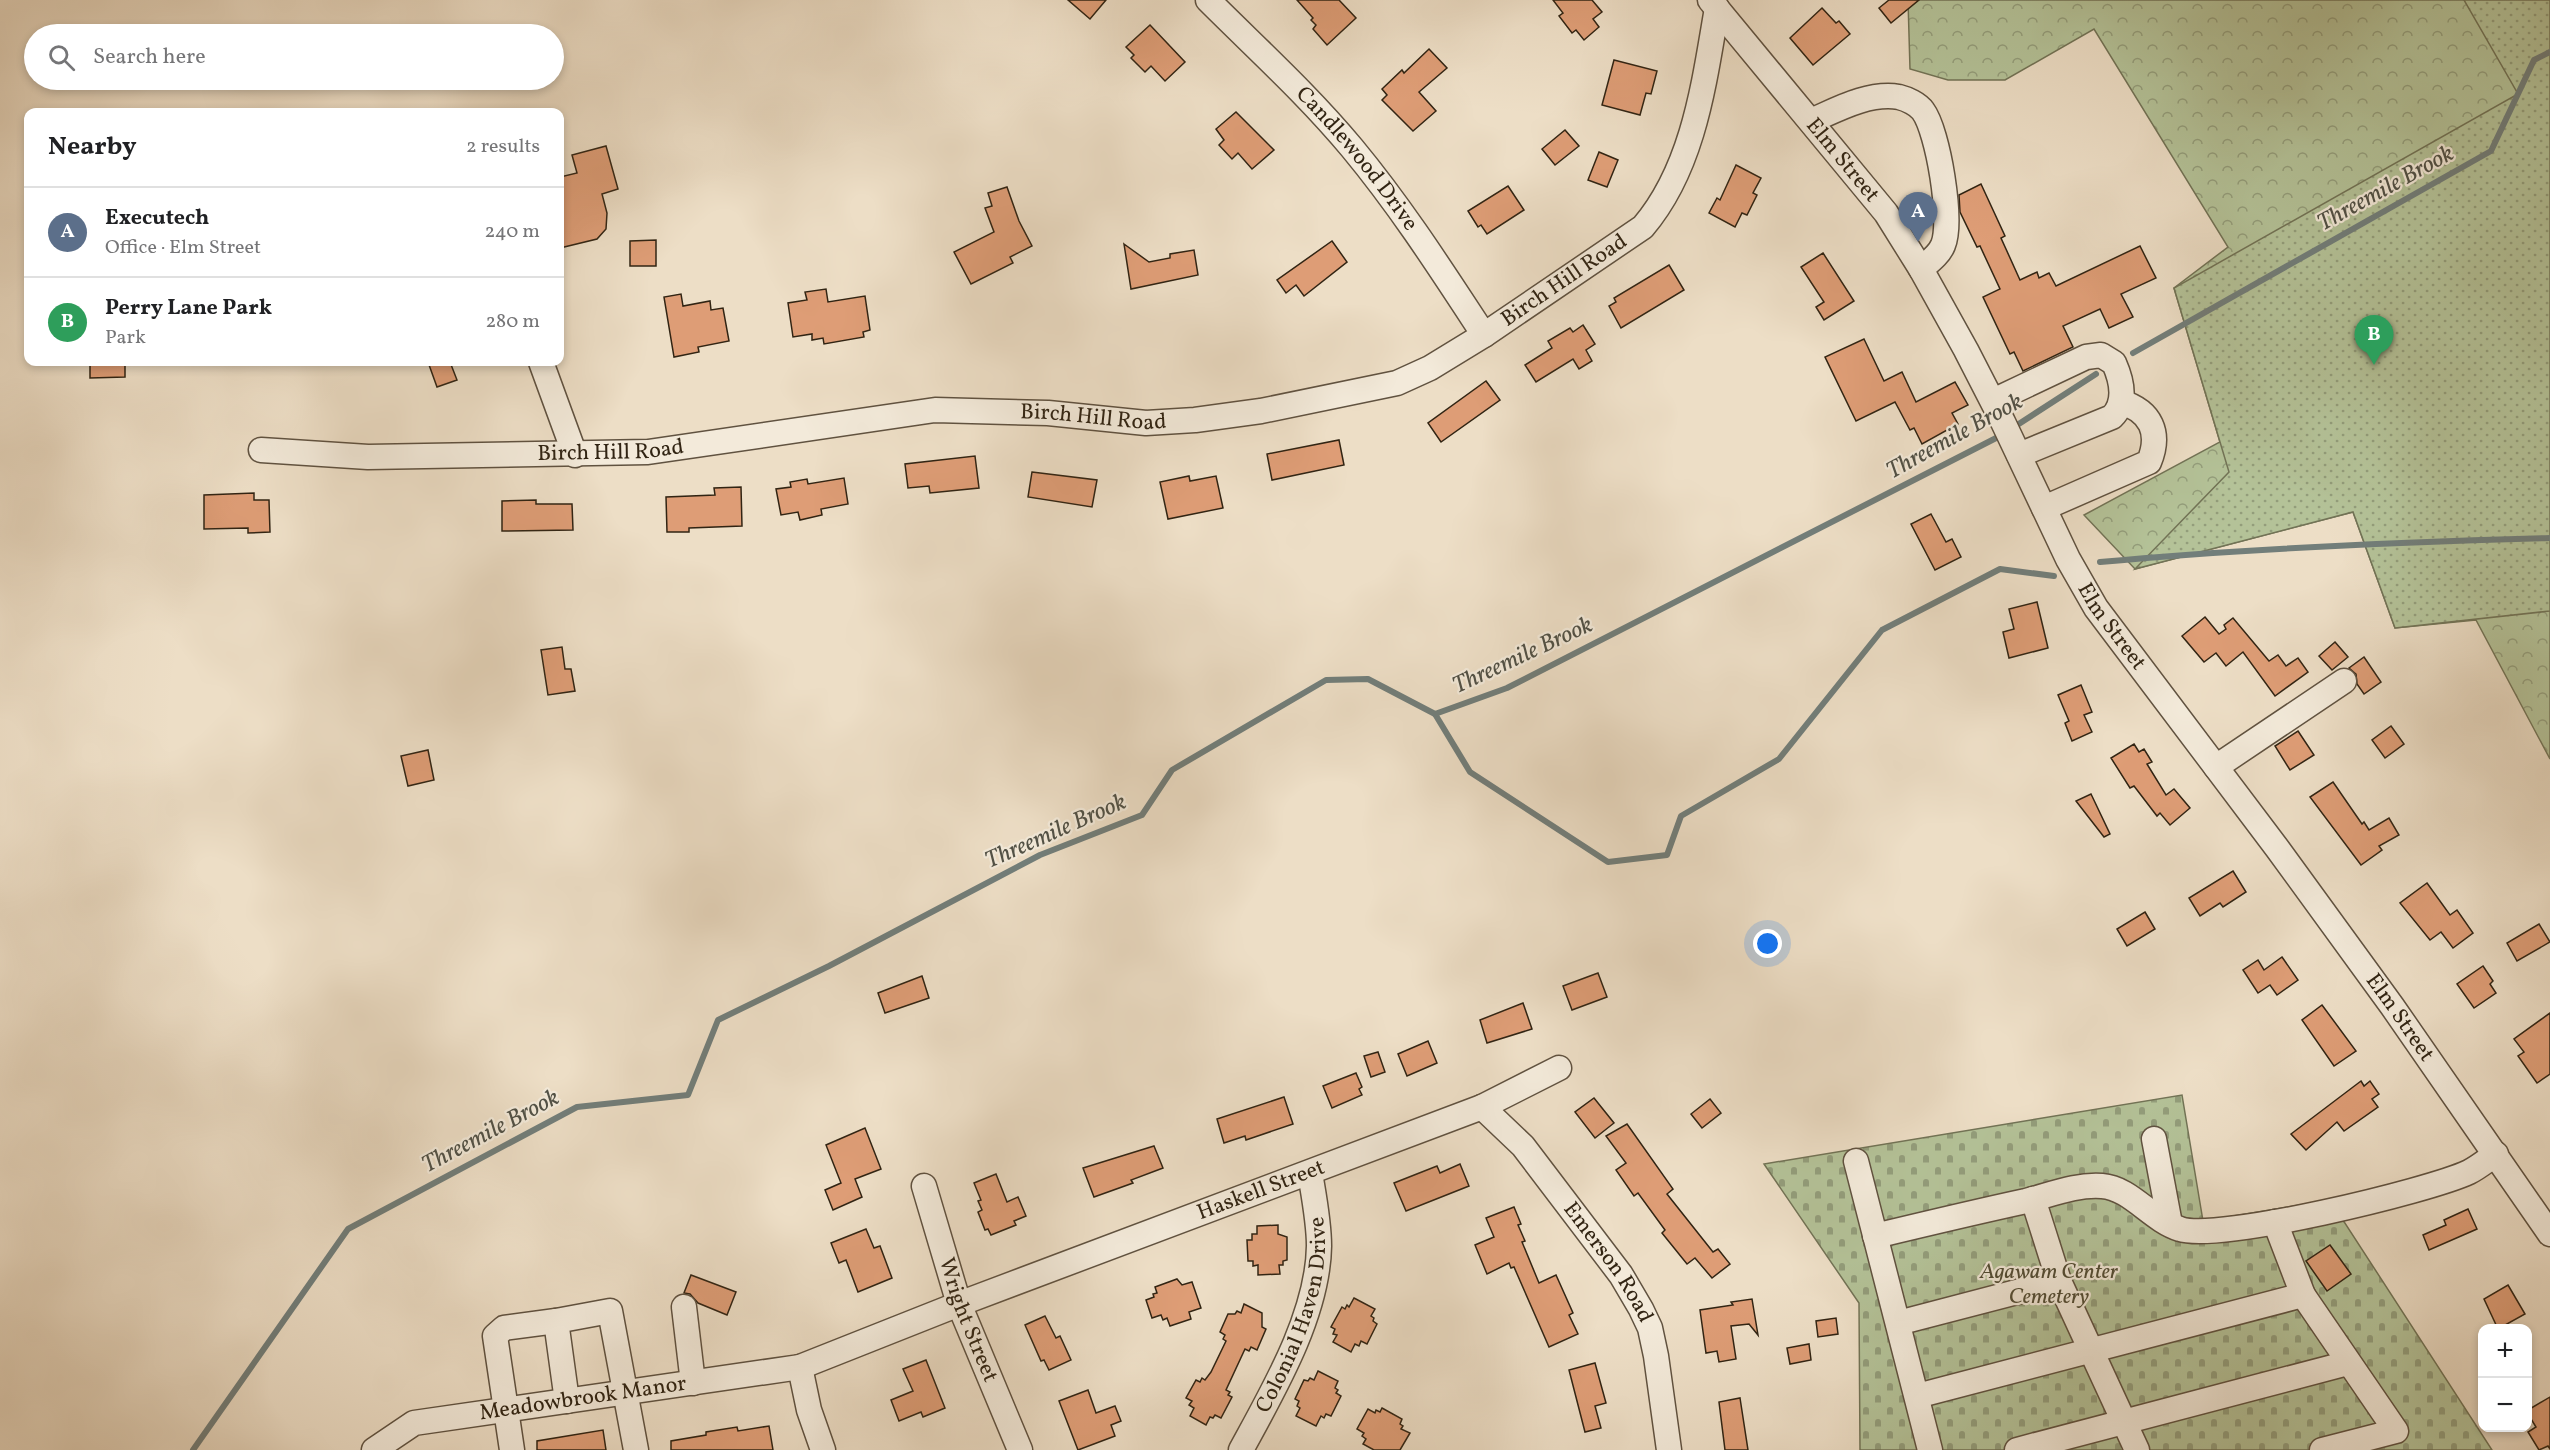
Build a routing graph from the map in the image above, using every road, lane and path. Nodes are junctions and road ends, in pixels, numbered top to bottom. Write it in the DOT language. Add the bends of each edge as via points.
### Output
graph roads {
  1 [pos="1208,0"];
  2 [pos="1713,4"];
  3 [pos="1811,121"];
  4 [pos="1921,269"];
  5 [pos="1484,335"];
  6 [pos="542,366"];
  7 [pos="2121,402"];
  8 [pos="2007,430"];
  9 [pos="261,450"];
  10 [pos="575,455"];
  11 [pos="2044,508"];
  12 [pos="2344,681"];
  13 [pos="2216,767"];
  14 [pos="1559,1068"];
  15 [pos="1482,1107"];
  16 [pos="2154,1139"];
  17 [pos="2496,1154"];
  18 [pos="1857,1161"];
  19 [pos="1310,1173"];
  20 [pos="924,1186"];
  21 [pos="2033,1199"];
  22 [pos="2276,1222"];
  23 [pos="2170,1224"];
  24 [pos="2550,1234"];
  25 [pos="1875,1236"];
  26 [pos="2059,1281"];
  27 [pos="2303,1295"];
  28 [pos="960,1304"];
  29 [pos="684,1307"];
  30 [pos="556,1321"];
  31 [pos="1898,1323"];
  32 [pos="2090,1352"];
  33 [pos="2348,1363"];
  34 [pos="800,1367"];
  35 [pos="693,1383"];
  36 [pos="626,1392"];
  37 [pos="1917,1396"];
  38 [pos="567,1401"];
  39 [pos="506,1410"];
  40 [pos="2123,1424"];
  41 [pos="374,1450"];
  42 [pos="512,1450"];
  43 [pos="636,1450"];
  44 [pos="822,1450"];
  45 [pos="1020,1450"];
  46 [pos="1241,1450"];
  47 [pos="1669,1450"];
  48 [pos="1930,1450"];
  49 [pos="2017,1450"];
  50 [pos="2136,1450"];
  51 [pos="2322,1450"];
  1 -- 5 [label="street, Candlewood Drive" via="1268,57 1361,159 1415,231"];
  2 -- 3 [label="street, Elm Street"];
  2 -- 5 [label="street, Birch Hill Road" via="1704,85 1692,132 1657,211 1643,227"];
  3 -- 4 [label="street, Elm Street" via="1886,213"];
  3 -- 4 [label="street" via="1882,96 1901,98 1923,111 1940,161 1946,232 1940,250"];
  4 -- 8 [label="street, Elm Street"];
  5 -- 10 [label="street, Birch Hill Road" via="1430,368 1396,382 1272,409 1196,420 1146,423 1048,413 935,410 648,452"];
  6 -- 10 [label="street"];
  7 -- 8 [label="street" via="2112,417"];
  7 -- 8 [label="street" via="2122,386 2114,363 2101,355 2086,357"];
  7 -- 11 [label="street" via="2135,406 2152,427 2155,440 2149,462"];
  8 -- 11 [label="street, Elm Street"];
  9 -- 10 [label="street, Birch Hill Road" via="368,457"];
  11 -- 13 [label="street, Elm Street" via="2096,608"];
  12 -- 13 [label="street"];
  13 -- 17 [label="street, Elm Street"];
  14 -- 15 [label="street, Haskell Street"];
  15 -- 19 [label="street, Haskell Street"];
  15 -- 47 [label="street, Emerson Road" via="1523,1146 1621,1275 1641,1309 1656,1356"];
  16 -- 23 [label="street"];
  17 -- 22 [label="street" via="2469,1172 2392,1196"];
  17 -- 24 [label="street, Elm Street"];
  18 -- 25 [label="street"];
  19 -- 28 [label="street, Haskell Street"];
  19 -- 46 [label="street, Colonial Haven Drive" via="1319,1247 1312,1288 1282,1372"];
  20 -- 28 [label="street, Wright Street"];
  21 -- 23 [label="street" via="2085,1187 2113,1187"];
  21 -- 25 [label="street"];
  21 -- 26 [label="street"];
  22 -- 23 [label="street" via="2205,1231 2181,1230"];
  22 -- 27 [label="street"];
  25 -- 31 [label="street"];
  26 -- 31 [label="street"];
  26 -- 32 [label="street"];
  27 -- 32 [label="street"];
  27 -- 33 [label="street"];
  28 -- 34 [label="street, Meadowbrook Manor"];
  28 -- 45 [label="street, Wright Street"];
  29 -- 35 [label="street"];
  30 -- 36 [label="street" via="610,1311"];
  30 -- 38 [label="street"];
  30 -- 39 [label="street" via="504,1328 495,1336"];
  31 -- 37 [label="street"];
  32 -- 37 [label="street"];
  32 -- 40 [label="street"];
  33 -- 40 [label="street"];
  33 -- 51 [label="street" via="2396,1431"];
  34 -- 35 [label="street, Meadowbrook Manor"];
  34 -- 44 [label="street"];
  35 -- 36 [label="street, Meadowbrook Manor"];
  36 -- 38 [label="street, Meadowbrook Manor"];
  36 -- 43 [label="street"];
  37 -- 48 [label="street"];
  38 -- 39 [label="street, Meadowbrook Manor"];
  39 -- 41 [label="street, Meadowbrook Manor" via="414,1423"];
  39 -- 42 [label="street"];
  40 -- 49 [label="street"];
  40 -- 50 [label="street"];
}
